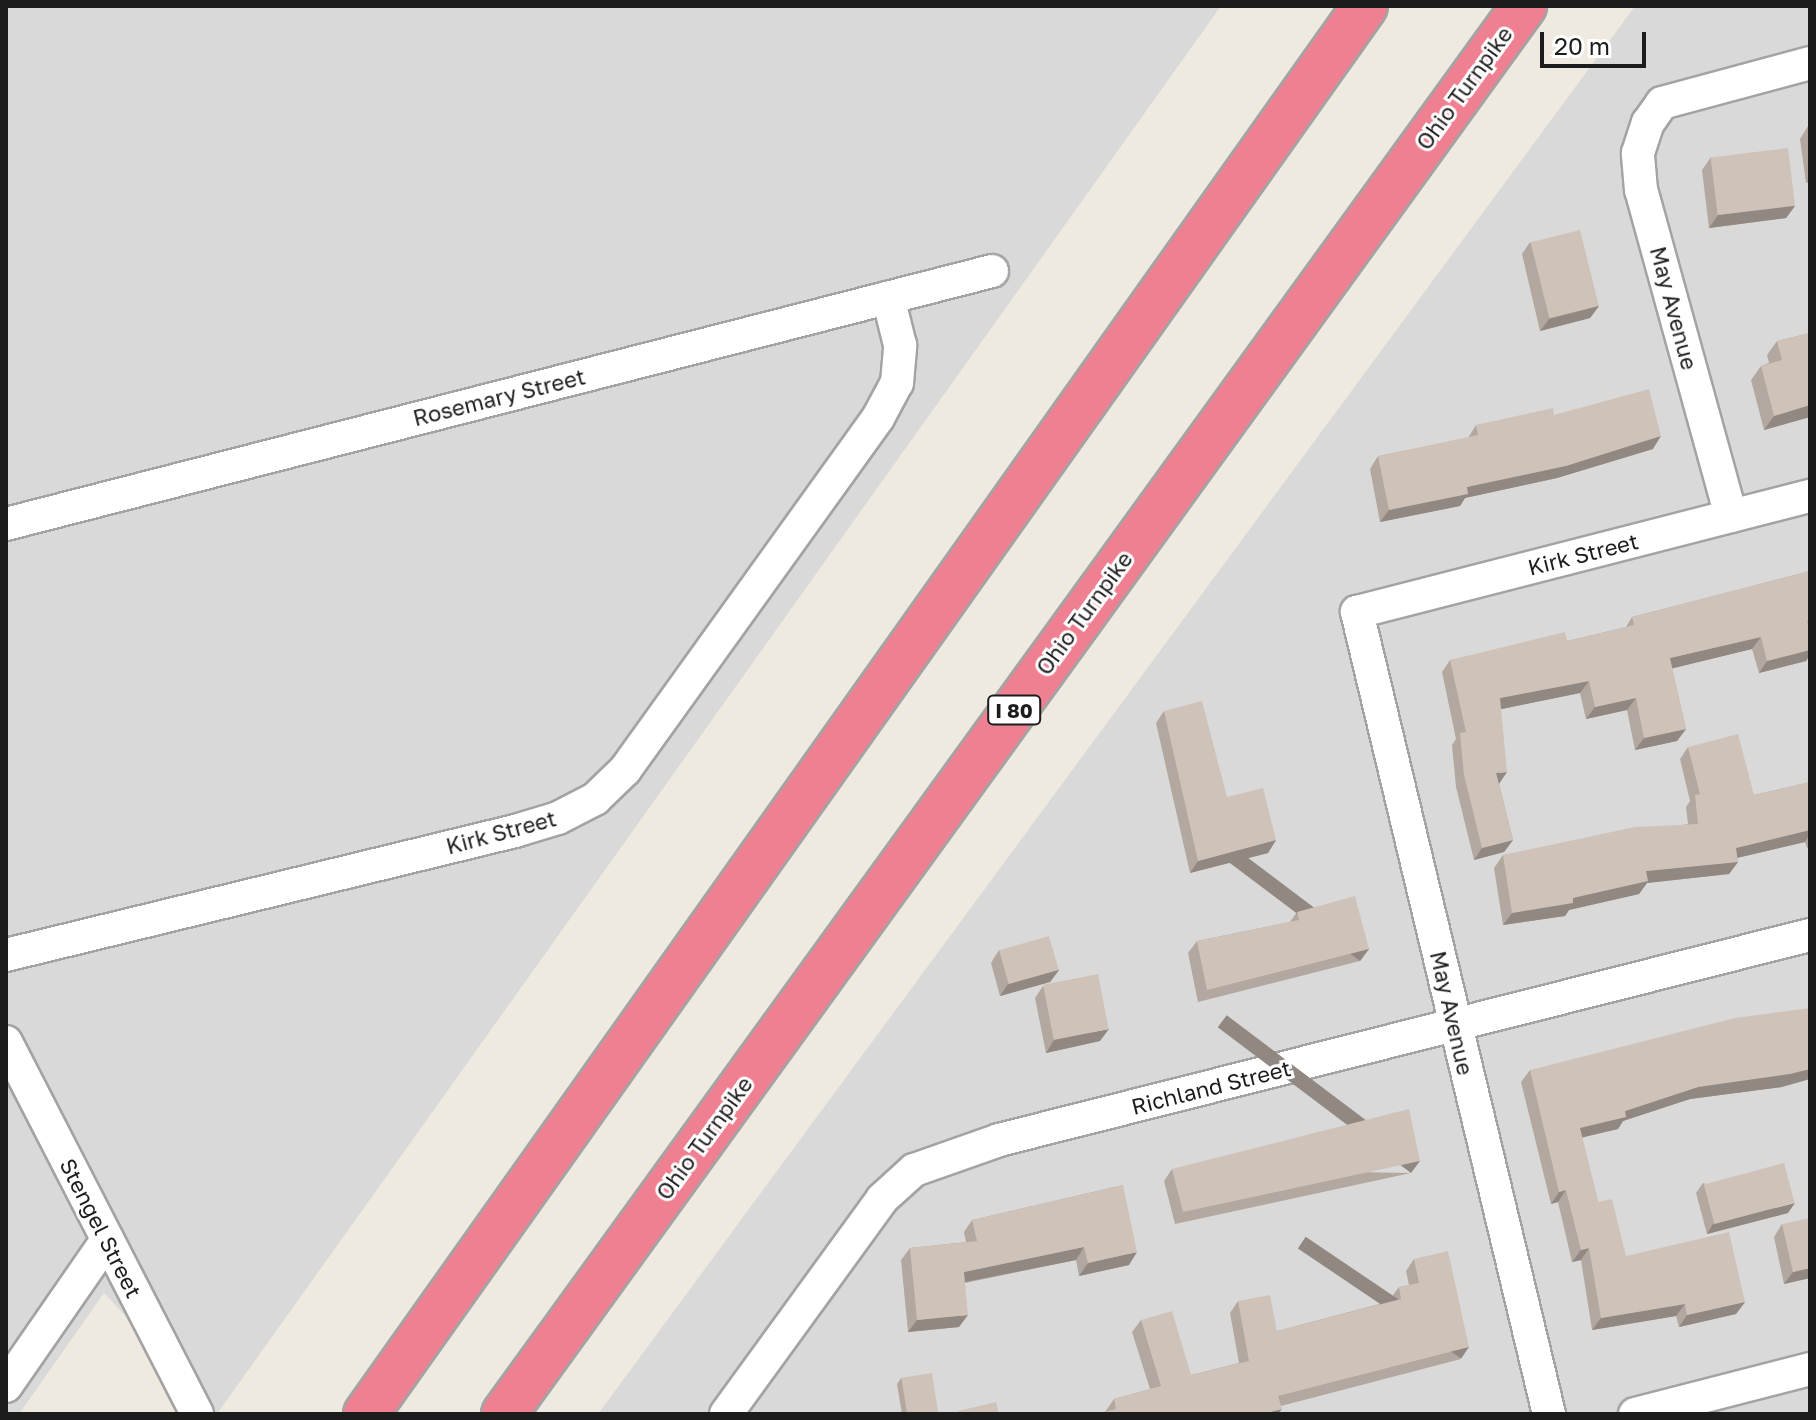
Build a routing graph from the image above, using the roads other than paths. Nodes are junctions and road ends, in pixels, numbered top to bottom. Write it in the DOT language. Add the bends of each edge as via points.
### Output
graph roads {
  1 [pos="1365,6"];
  2 [pos="1524,6"];
  3 [pos="1810,63"];
  4 [pos="992,271"];
  5 [pos="888,297"];
  6 [pos="1810,496"];
  7 [pos="1731,516"];
  8 [pos="6,524"];
  9 [pos="1357,612"];
  10 [pos="1810,935"];
  11 [pos="6,955"];
  12 [pos="1454,1027"];
  13 [pos="6,1042"];
  14 [pos="107,1240"];
  15 [pos="1810,1369"];
  16 [pos="6,1386"];
  17 [pos="197,1414"];
  18 [pos="366,1414"];
  19 [pos="504,1414"];
  20 [pos="726,1414"];
  21 [pos="1549,1414"];
  22 [pos="1635,1414"];
  1 -- 18 [label="highway"];
  2 -- 19 [label="highway, Ohio Turnpike / I 80"];
  3 -- 7 [label="street, May Avenue" via="1662,103 1642,135 1641,190"];
  4 -- 5 [label="street, Rosemary Street"];
  5 -- 8 [label="street, Rosemary Street"];
  5 -- 11 [label="street, Kirk Street" via="900,345 897,383 878,418 625,770 595,799 515,831"];
  6 -- 7 [label="street, Kirk Street"];
  7 -- 9 [label="street, Kirk Street"];
  9 -- 12 [label="street, May Avenue"];
  10 -- 12 [label="street, Richland Street"];
  12 -- 20 [label="street, Richland Street" via="999,1140 914,1170 882,1199"];
  12 -- 21 [label="street, May Avenue"];
  13 -- 14 [label="street, Stengel Street"];
  14 -- 16 [label="street"];
  14 -- 17 [label="street, Stengel Street"];
  15 -- 22 [label="street"];
}
